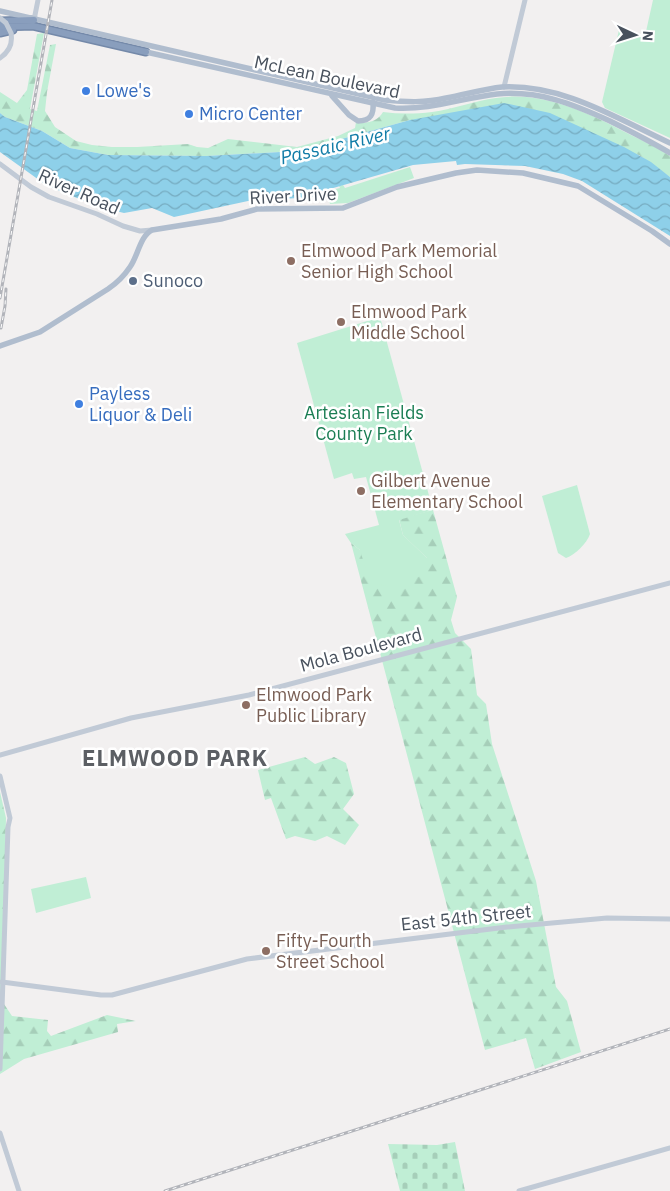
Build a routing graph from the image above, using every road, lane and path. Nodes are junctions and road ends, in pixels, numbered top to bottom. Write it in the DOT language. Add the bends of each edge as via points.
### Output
graph roads {
  1 [pos="38,0"];
  2 [pos="524,0"];
  3 [pos="0,11"];
  4 [pos="0,19"];
  5 [pos="34,20"];
  6 [pos="0,27"];
  7 [pos="42,28"];
  8 [pos="0,33"];
  9 [pos="146,52"];
  10 [pos="0,58"];
  11 [pos="504,87"];
  12 [pos="328,94"];
  13 [pos="370,97"];
  14 [pos="373,104"];
  15 [pos="670,143"];
  16 [pos="670,152"];
  17 [pos="0,164"];
  18 [pos="152,230"];
  19 [pos="670,244"];
  20 [pos="0,346"];
  21 [pos="670,583"];
  22 [pos="0,755"];
  23 [pos="0,776"];
  24 [pos="670,919"];
  25 [pos="2,982"];
  26 [pos="0,1069"];
  27 [pos="0,1133"];
  28 [pos="670,1148"];
  29 [pos="19,1191"];
  30 [pos="519,1191"];
  1 -- 5 [label="street"];
  2 -- 11 [label="street"];
  3 -- 5 [label="main road"];
  4 -- 5 [label="highway, McLean Boulevard"];
  4 -- 10 [label="street, bridge" via="11,33 8,51"];
  5 -- 13 [label="main road, McLean Boulevard"];
  6 -- 7 [label="highway, McLean Boulevard"];
  7 -- 8 [label="highway"];
  7 -- 9 [label="highway, McLean Boulevard"];
  9 -- 12 [label="main road, McLean Boulevard"];
  11 -- 13 [label="main road, McLean Boulevard" via="425,102"];
  11 -- 15 [label="main road, McLean Boulevard" via="565,95"];
  12 -- 14 [label="main road, McLean Boulevard"];
  12 -- 14 [label="main road" via="358,121 372,116"];
  13 -- 14 [label="main road"];
  14 -- 16 [label="main road, McLean Boulevard" via="421,108 495,94 538,95 574,105"];
  17 -- 18 [label="street, River Road" via="49,197 123,226 140,231"];
  18 -- 19 [label="main road, River Drive" via="221,219 257,209 343,208 398,187 477,170 524,173 578,186"];
  18 -- 20 [label="main road" via="145,236 131,266 108,289 40,332"];
  21 -- 22 [label="street, Mola Boulevard" via="249,695 131,718"];
  23 -- 25 [label="street" via="10,818"];
  24 -- 25 [label="street, East 54th Street" via="607,918 507,927 251,958 112,995"];
  25 -- 26 [label="street"];
  27 -- 29 [label="street"];
  28 -- 30 [label="street"];
}
